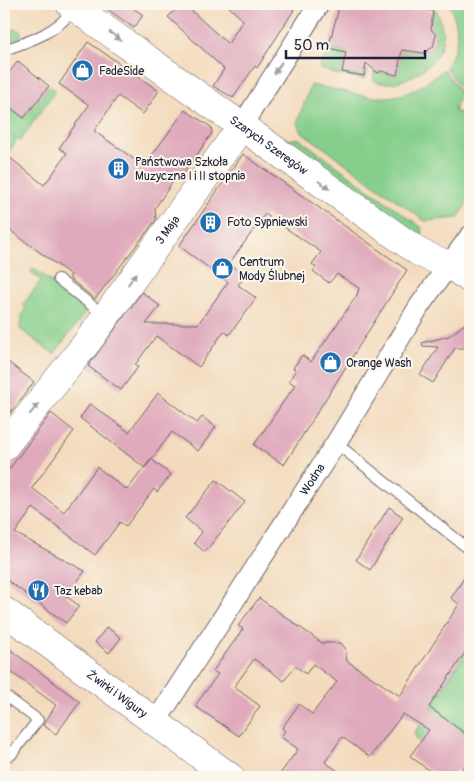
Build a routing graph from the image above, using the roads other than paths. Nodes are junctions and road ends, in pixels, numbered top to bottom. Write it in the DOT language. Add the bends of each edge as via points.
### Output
graph roads {
  1 [pos="73,6"];
  2 [pos="310,6"];
  3 [pos="4,50"];
  4 [pos="241,127"];
  5 [pos="470,236"];
  6 [pos="460,273"];
  7 [pos="58,280"];
  8 [pos="95,308"];
  9 [pos="336,443"];
  10 [pos="4,447"];
  11 [pos="470,550"];
  12 [pos="4,611"];
  13 [pos="4,695"];
  14 [pos="155,723"];
  15 [pos="11,755"];
  16 [pos="230,777"];
  1 -- 3 [label="lane" via="66,21 33,41"];
  1 -- 4 [label="street, Szarych Szeregów, one-way"];
  2 -- 4 [label="street, 3 Maja, one-way"];
  4 -- 6 [label="street, Szarych Szeregów, one-way" via="420,253"];
  10 -- 4 [label="street, 3 Maja, one-way" via="89,340"];
  5 -- 6 [label="street, Wodna"];
  6 -- 9 [label="street, Wodna" via="420,305"];
  7 -- 8 [label="lane"];
  9 -- 11 [label="lane"];
  9 -- 14 [label="street, Wodna"];
  12 -- 14 [label="street, Żwirki i Wigury"];
  13 -- 15 [label="lane" via="38,720"];
  14 -- 16 [label="street, Żwirki i Wigury"];
}
